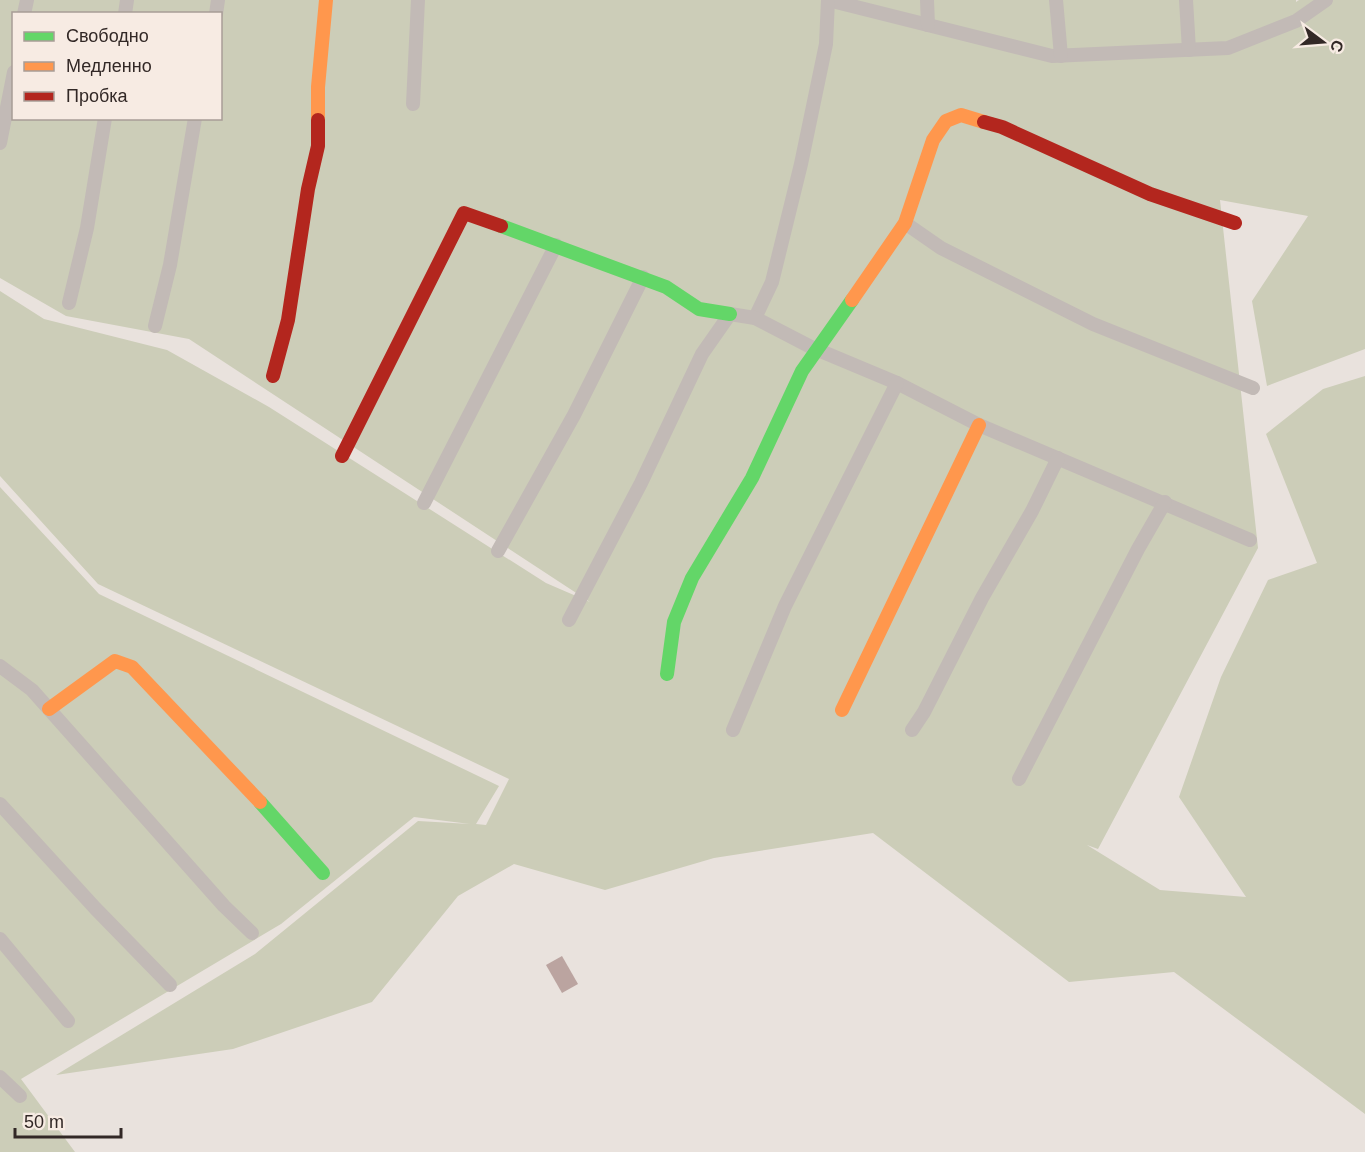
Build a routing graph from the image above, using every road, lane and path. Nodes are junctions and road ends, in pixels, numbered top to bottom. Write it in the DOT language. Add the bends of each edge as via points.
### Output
graph roads {
  1 [pos="326,0"];
  2 [pos="418,0"];
  3 [pos="828,0"];
  4 [pos="927,0"];
  5 [pos="1056,0"];
  6 [pos="1186,0"];
  7 [pos="1326,0"];
  8 [pos="928,25"];
  9 [pos="1188,50"];
  10 [pos="1061,56"];
  11 [pos="12,82"];
  12 [pos="413,104"];
  13 [pos="105,120"];
  14 [pos="195,120"];
  15 [pos="0,143"];
  16 [pos="905,223"];
  17 [pos="1235,223"];
  18 [pos="556,245"];
  19 [pos="642,278"];
  20 [pos="69,303"];
  21 [pos="730,314"];
  22 [pos="755,318"];
  23 [pos="155,326"];
  24 [pos="817,349"];
  25 [pos="273,376"];
  26 [pos="897,383"];
  27 [pos="1253,388"];
  28 [pos="979,425"];
  29 [pos="342,456"];
  30 [pos="1058,458"];
  31 [pos="1165,502"];
  32 [pos="424,503"];
  33 [pos="1250,540"];
  34 [pos="498,551"];
  35 [pos="569,620"];
  36 [pos="0,666"];
  37 [pos="667,674"];
  38 [pos="49,709"];
  39 [pos="842,710"];
  40 [pos="733,730"];
  41 [pos="912,730"];
  42 [pos="1019,779"];
  43 [pos="0,804"];
  44 [pos="324,873"];
  45 [pos="252,933"];
  46 [pos="0,939"];
  47 [pos="170,985"];
  48 [pos="68,1021"];
  49 [pos="0,1077"];
  50 [pos="20,1096"];
  1 -- 25 [label="street" via="318,87 318,146 288,320"];
  2 -- 12 [label="street"];
  3 -- 8 [label="street"];
  3 -- 22 [label="street" via="826,44 801,164 772,282"];
  4 -- 8 [label="street"];
  5 -- 10 [label="street"];
  6 -- 9 [label="street"];
  7 -- 9 [label="street" via="1296,21 1228,48"];
  8 -- 10 [label="street"];
  9 -- 10 [label="street"];
  11 -- 15 [label="street"];
  13 -- 20 [label="street" via="87,228"];
  14 -- 23 [label="street" via="170,265"];
  16 -- 17 [label="street" via="933,140 946,121 961,115 1002,127 1150,194"];
  16 -- 24 [label="street"];
  16 -- 27 [label="street" via="940,248 1093,324"];
  18 -- 19 [label="street"];
  18 -- 29 [label="street" via="464,213"];
  18 -- 32 [label="street"];
  19 -- 21 [label="street" via="666,286 699,309"];
  19 -- 34 [label="street" via="574,415"];
  21 -- 22 [label="street"];
  21 -- 35 [label="street" via="702,354"];
  22 -- 24 [label="street"];
  24 -- 26 [label="street"];
  24 -- 37 [label="street" via="802,371 752,478 692,578 674,622"];
  26 -- 28 [label="street"];
  26 -- 40 [label="street" via="785,606"];
  28 -- 30 [label="street"];
  28 -- 39 [label="street"];
  30 -- 31 [label="street"];
  30 -- 41 [label="street"];
  31 -- 33 [label="street"];
  31 -- 42 [label="street"];
  36 -- 38 [label="street" via="32,690"];
  38 -- 44 [label="street" via="115,661 132,667"];
  38 -- 45 [label="street"];
  43 -- 47 [label="street"];
  46 -- 48 [label="street"];
  49 -- 50 [label="street"];
}
